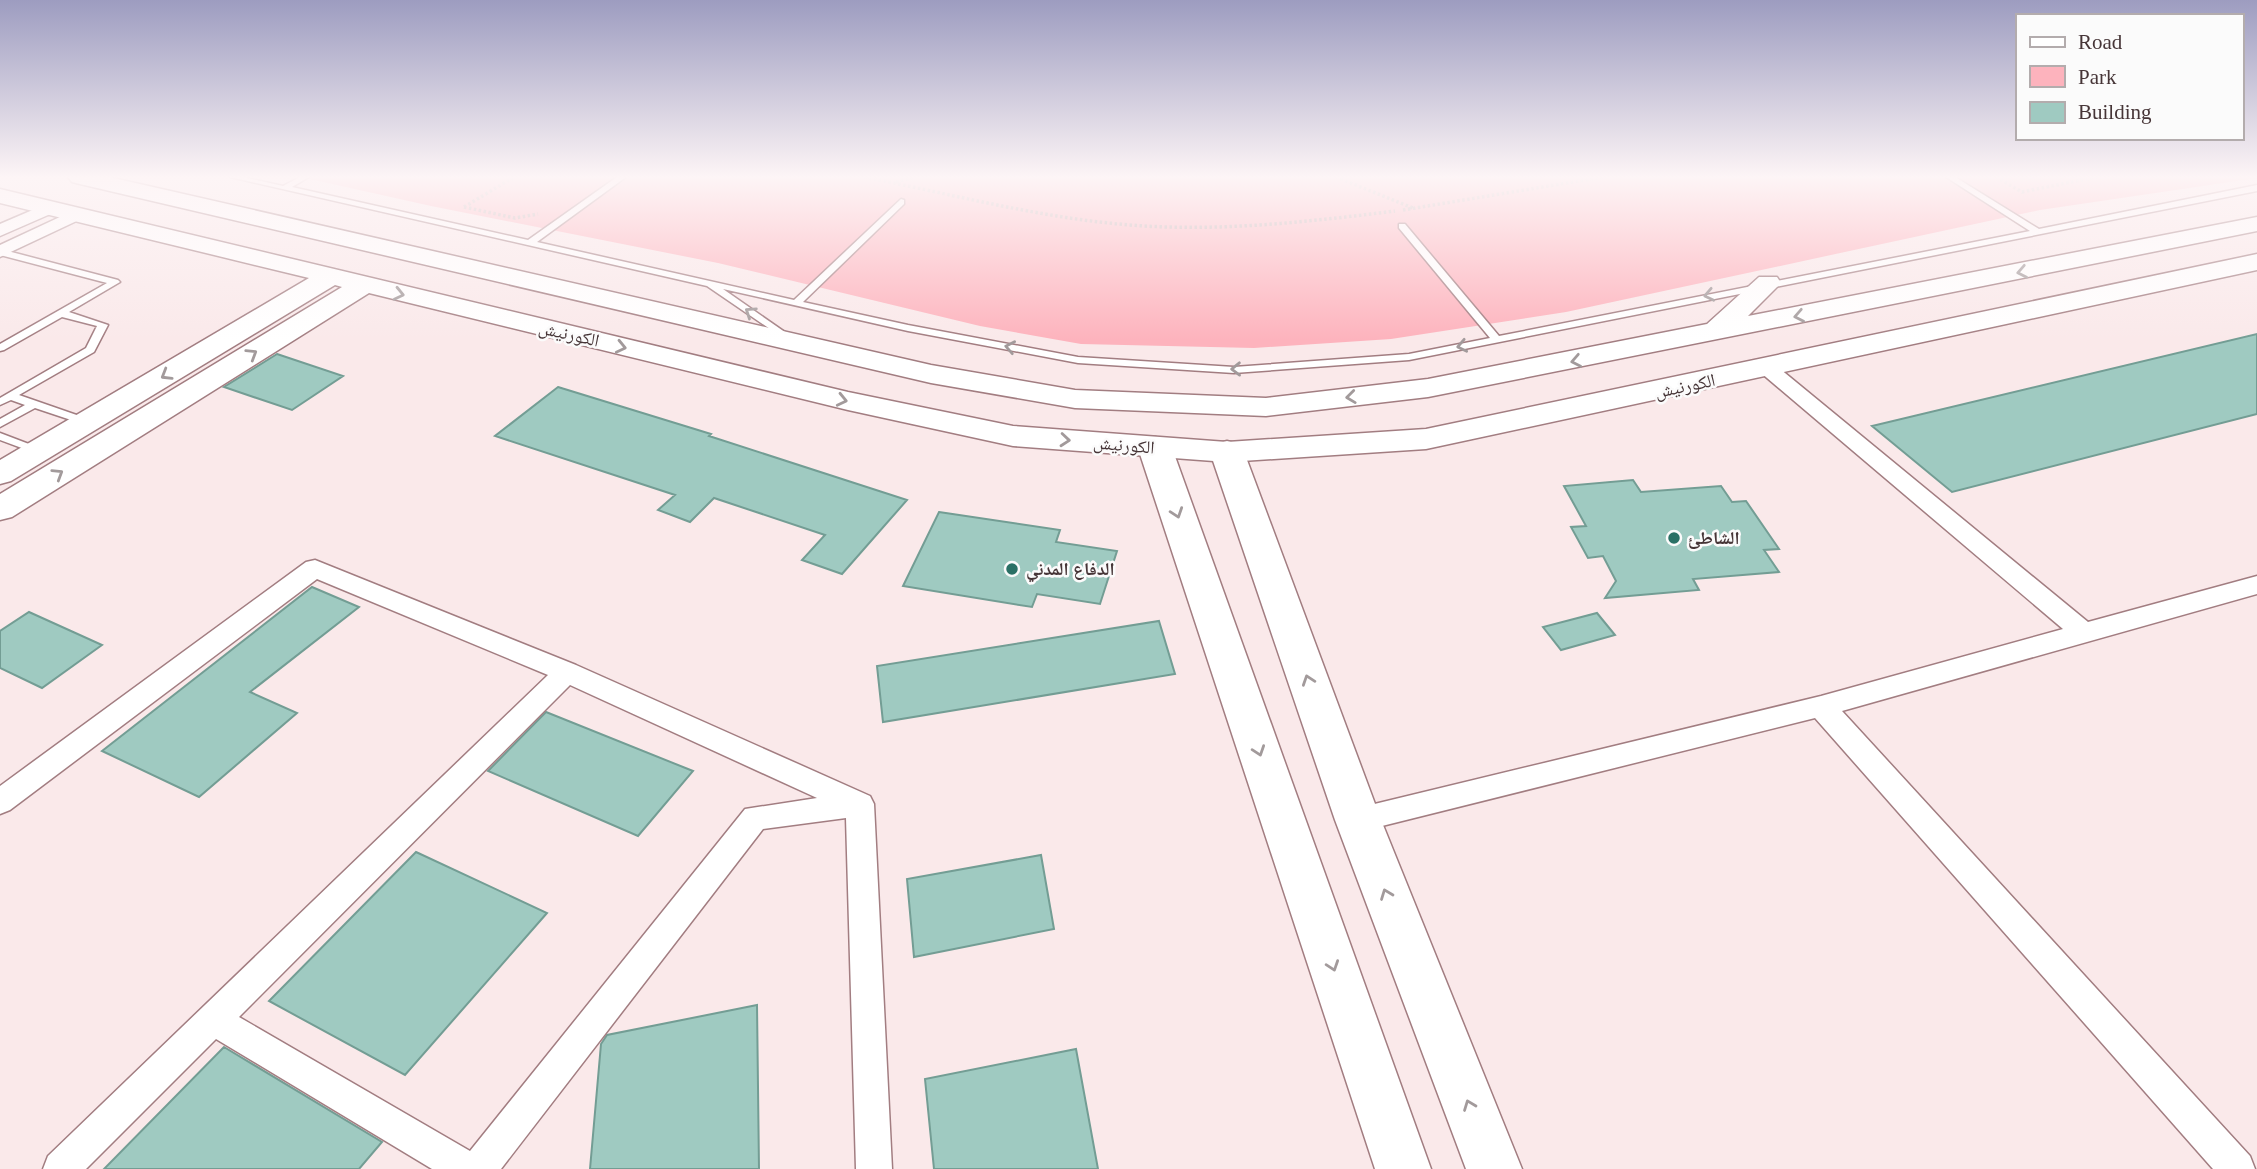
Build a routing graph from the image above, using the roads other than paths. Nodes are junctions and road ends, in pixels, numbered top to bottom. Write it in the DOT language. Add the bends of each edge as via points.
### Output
graph roads {
  1 [pos="41,232"];
  2 [pos="149,232"];
  3 [pos="315,232"];
  4 [pos="483,232"];
  5 [pos="546,232"];
  6 [pos="871,232"];
  7 [pos="1407,232"];
  8 [pos="2038,232"];
  9 [pos="2219,232"];
  10 [pos="531,242"];
  11 [pos="0,252"];
  12 [pos="2257,262"];
  13 [pos="330,276"];
  14 [pos="705,281"];
  15 [pos="1768,283"];
  16 [pos="364,285"];
  17 [pos="798,302"];
  18 [pos="60,313"];
  19 [pos="1713,333"];
  20 [pos="1496,339"];
  21 [pos="795,343"];
  22 [pos="0,348"];
  23 [pos="1767,368"];
  24 [pos="5,399"];
  25 [pos="34,404"];
  26 [pos="88,422"];
  27 [pos="0,424"];
  28 [pos="0,436"];
  29 [pos="1155,448"];
  30 [pos="38,452"];
  31 [pos="1227,452"];
  32 [pos="0,474"];
  33 [pos="0,509"];
  34 [pos="2257,585"];
  35 [pos="2084,633"];
  36 [pos="567,672"];
  37 [pos="1821,706"];
  38 [pos="0,802"];
  39 [pos="860,804"];
  40 [pos="1358,820"];
  41 [pos="214,1020"];
  42 [pos="61,1169"];
  43 [pos="466,1169"];
  44 [pos="479,1169"];
  45 [pos="874,1169"];
  46 [pos="1403,1169"];
  47 [pos="1494,1169"];
  48 [pos="2237,1169"];
  1 -- 11 [label="street"];
  2 -- 13 [label="main road, الكورنيش"];
  3 -- 21 [label="main road"];
  4 -- 10 [label="lane"];
  5 -- 10 [label="lane"];
  6 -- 17 [label="lane"];
  7 -- 20 [label="lane"];
  8 -- 15 [label="lane"];
  9 -- 19 [label="main road, one-way"];
  10 -- 14 [label="lane"];
  11 -- 18 [label="lane" via="115,282"];
  12 -- 23 [label="main road, الكورنيش"];
  13 -- 16 [label="main road, الكورنيش"];
  13 -- 26 [label="main road, one-way"];
  14 -- 17 [label="lane"];
  21 -- 14 [label="lane, one-way"];
  15 -- 19 [label="main road"];
  15 -- 20 [label="lane, one-way"];
  16 -- 29 [label="main road, الكورنيش, one-way" via="1001,433"];
  33 -- 16 [label="main road, one-way"];
  20 -- 17 [label="lane, one-way" via="1409,357 1234,370 1078,360"];
  18 -- 22 [label="lane"];
  18 -- 24 [label="lane" via="103,325 90,350"];
  19 -- 21 [label="main road, one-way" via="1428,388 1266,407 1074,399 931,374"];
  23 -- 31 [label="main road, الكورنيش" via="1426,439"];
  23 -- 35 [label="street"];
  24 -- 25 [label="lane"];
  25 -- 26 [label="lane"];
  25 -- 27 [label="lane"];
  26 -- 30 [label="main road"];
  28 -- 30 [label="lane"];
  29 -- 31 [label="main road, الكورنيش"];
  29 -- 46 [label="main road, one-way"];
  30 -- 32 [label="main road"];
  40 -- 31 [label="main road, one-way"];
  34 -- 35 [label="street"];
  35 -- 37 [label="street"];
  36 -- 38 [label="street" via="315,568"];
  36 -- 39 [label="street"];
  36 -- 41 [label="street"];
  37 -- 40 [label="street"];
  37 -- 48 [label="street"];
  39 -- 44 [label="street" via="755,818"];
  39 -- 45 [label="street"];
  47 -- 40 [label="main road, one-way"];
  41 -- 42 [label="street"];
  41 -- 43 [label="street"];
}
